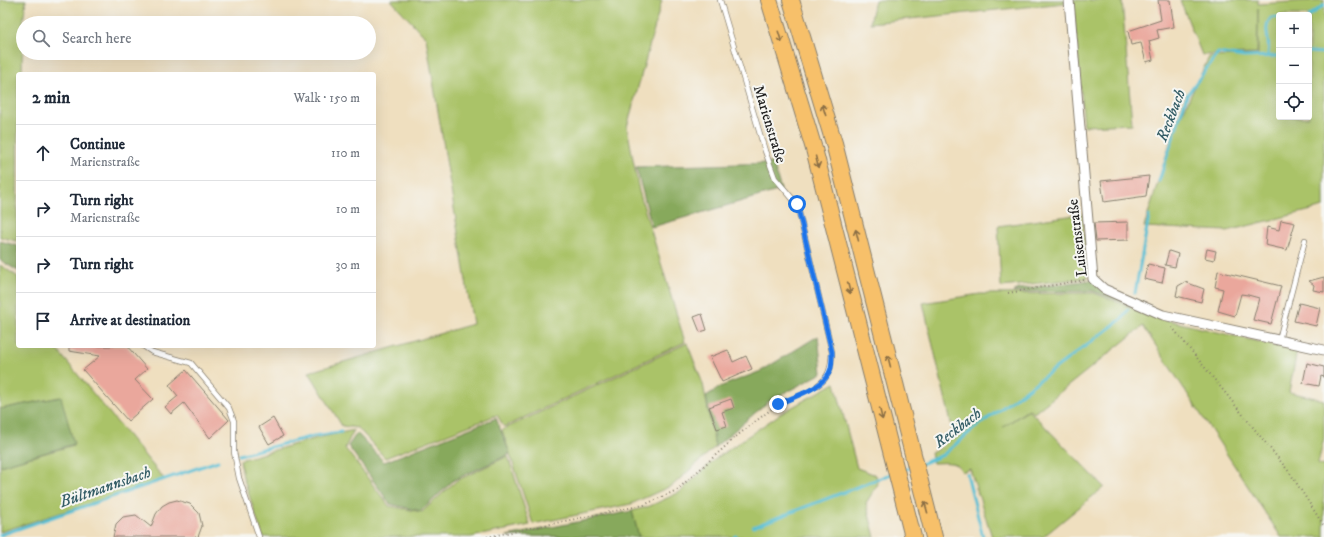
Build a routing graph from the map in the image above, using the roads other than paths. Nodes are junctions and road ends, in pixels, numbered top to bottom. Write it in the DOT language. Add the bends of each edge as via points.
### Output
graph roads {
  1 [pos="720,0"];
  2 [pos="769,0"];
  3 [pos="791,0"];
  4 [pos="1069,0"];
  5 [pos="1305,240"];
  6 [pos="1279,340"];
  7 [pos="146,348"];
  8 [pos="1324,350"];
  9 [pos="818,385"];
  10 [pos="259,537"];
  11 [pos="913,537"];
  12 [pos="934,537"];
  1 -- 9 [label="lane, Marienstraße" via="765,152 775,178 797,204 832,352 831,368"];
  2 -- 11 [label="highway, one-way" via="814,149"];
  12 -- 3 [label="highway, one-way" via="834,143"];
  4 -- 6 [label="street, Luisenstraße" via="1093,279 1104,289 1163,315"];
  5 -- 6 [label="lane"];
  6 -- 8 [label="street, Luisenstraße"];
  7 -- 10 [label="lane" via="191,364 229,408 234,421 234,452 239,478"];
}
